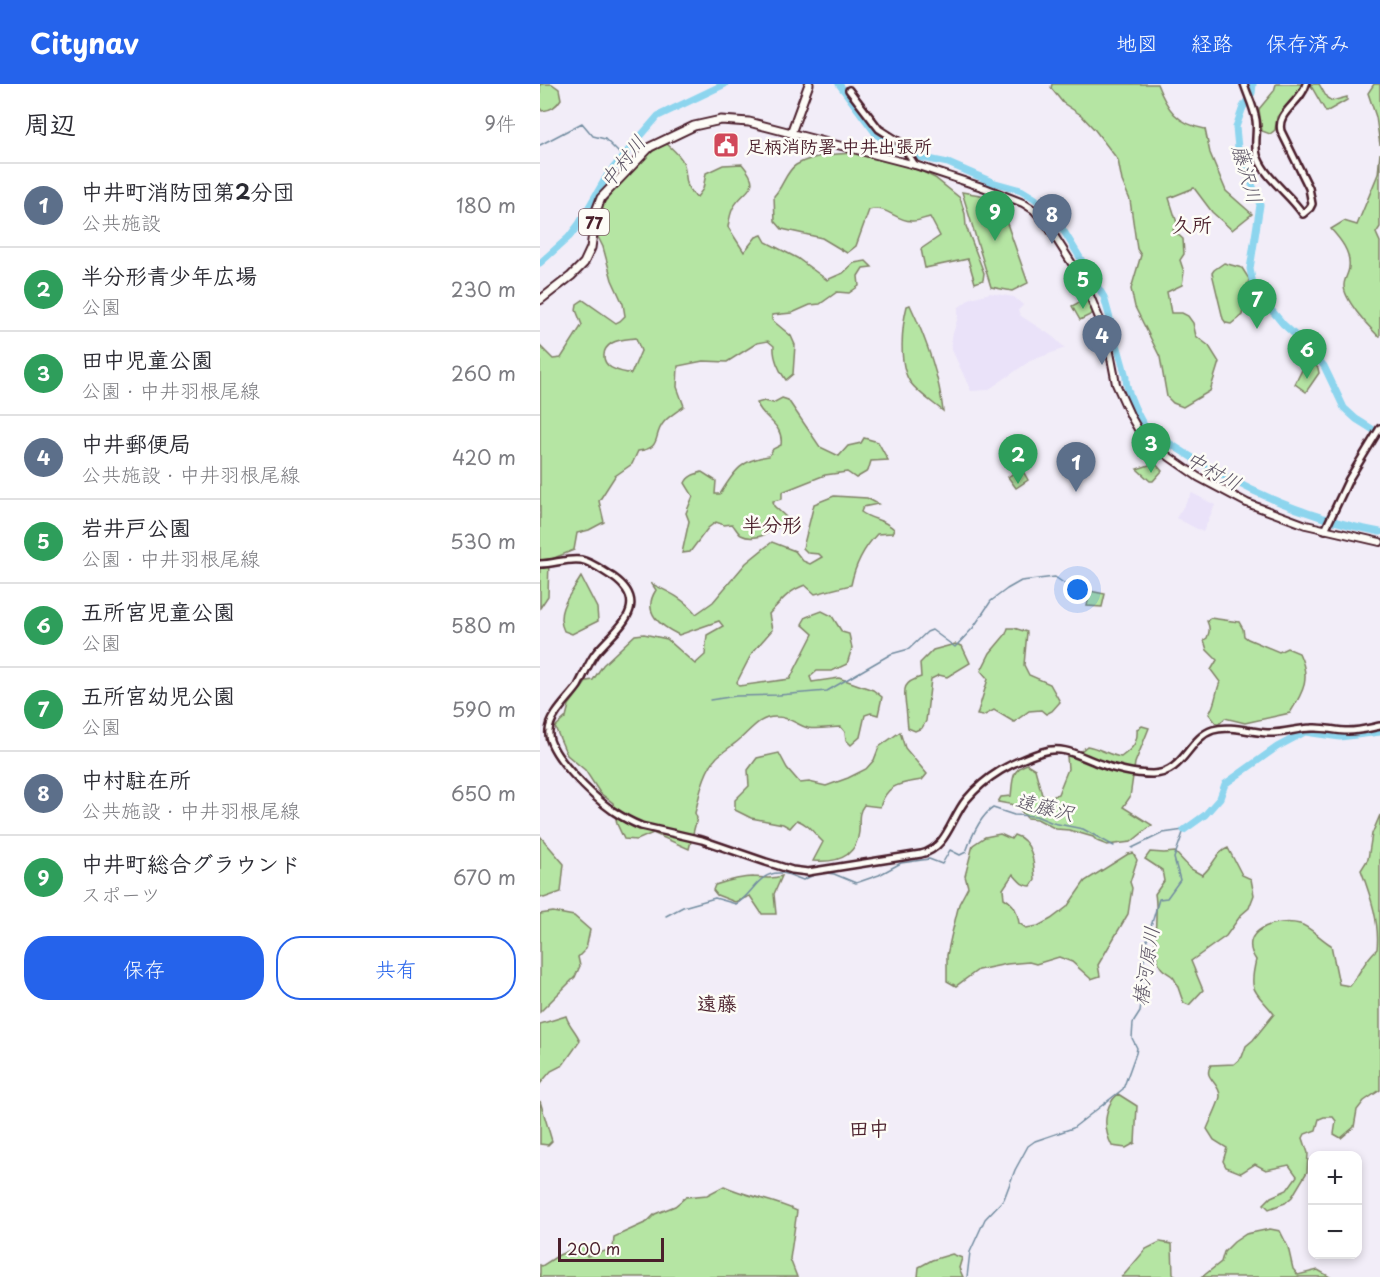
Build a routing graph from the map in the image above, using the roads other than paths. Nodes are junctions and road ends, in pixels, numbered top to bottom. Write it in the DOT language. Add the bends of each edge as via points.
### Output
graph roads {
  1 [pos="809,84"];
  2 [pos="1306,84"];
  3 [pos="1245,86"];
  4 [pos="849,90"];
  5 [pos="791,133"];
  6 [pos="914,163"];
  7 [pos="540,300"];
  8 [pos="1378,431"];
  9 [pos="1326,528"];
  10 [pos="1380,542"];
  11 [pos="540,564"];
  12 [pos="1380,726"];
  1 -- 5 [label="main road"];
  2 -- 3 [label="street" via="1280,123 1309,188 1310,208 1303,213 1258,157 1256,117"];
  4 -- 6 [label="street" via="879,129 901,143"];
  5 -- 6 [label="main road"];
  5 -- 7 [label="main road, 77" via="749,122 721,120 694,126 650,147 601,198 585,263"];
  6 -- 9 [label="main road" via="1023,203 1042,218 1085,284 1107,337 1116,384 1142,436 1224,491 1257,507"];
  8 -- 9 [label="street"];
  9 -- 10 [label="main road"];
  11 -- 12 [label="street" via="587,561 622,585 630,604 623,625 597,652 552,720 549,739 562,760 607,807 632,822 708,841 792,870 808,872 932,850 965,801 990,777 1008,764 1045,751 1065,750 1111,767 1150,774 1177,765 1213,730 1274,734 1312,728 1348,731"];
}
